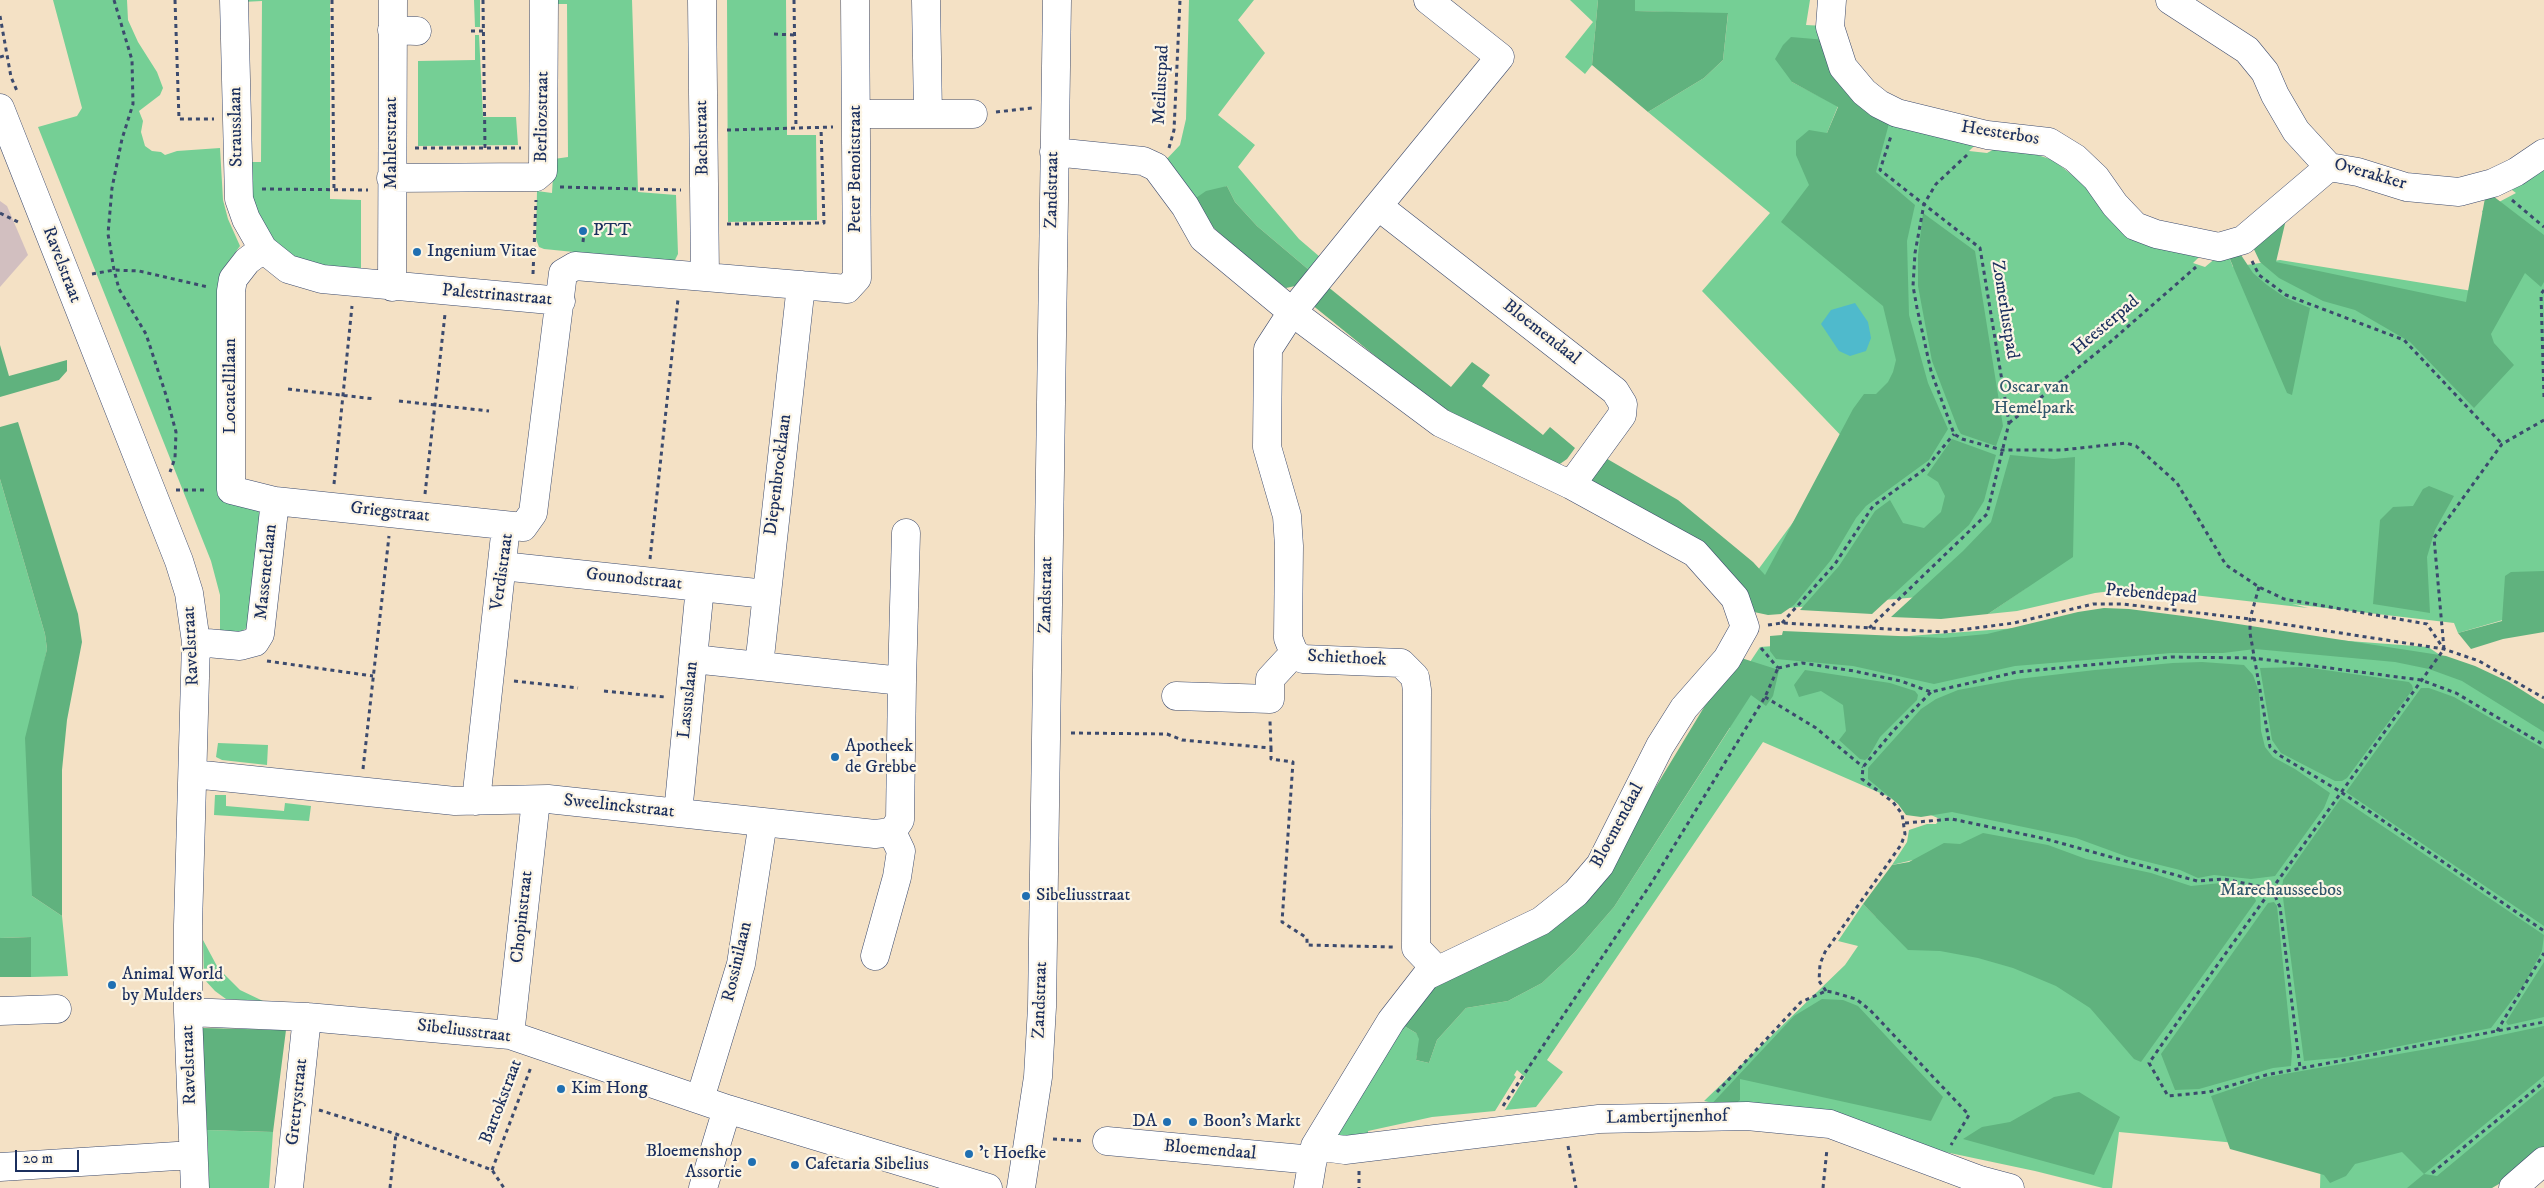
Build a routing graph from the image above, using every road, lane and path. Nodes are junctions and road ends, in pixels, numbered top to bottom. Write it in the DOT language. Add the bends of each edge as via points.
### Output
graph roads {
  1 [pos="114,0"];
  2 [pos="176,0"];
  3 [pos="234,0"];
  4 [pos="332,0"];
  5 [pos="392,0"];
  6 [pos="483,0"];
  7 [pos="544,0"];
  8 [pos="702,0"];
  9 [pos="794,0"];
  10 [pos="855,0"];
  11 [pos="926,0"];
  12 [pos="1057,0"];
  13 [pos="1180,0"];
  14 [pos="1428,0"];
  15 [pos="1832,0"];
  16 [pos="2170,0"];
  17 [pos="471,31"];
  18 [pos="483,31"];
  19 [pos="774,34"];
  20 [pos="794,35"];
  21 [pos="7,55"];
  22 [pos="0,57"];
  23 [pos="0,108"];
  24 [pos="1035,108"];
  25 [pos="928,114"];
  26 [pos="974,114"];
  27 [pos="1897,114"];
  28 [pos="237,120"];
  29 [pos="856,120"];
  30 [pos="796,128"];
  31 [pos="821,128"];
  32 [pos="724,130"];
  33 [pos="1988,135"];
  34 [pos="392,148"];
  35 [pos="485,148"];
  36 [pos="544,148"];
  37 [pos="1054,152"];
  38 [pos="2544,153"];
  39 [pos="1156,167"];
  40 [pos="2329,167"];
  41 [pos="537,182"];
  42 [pos="2493,183"];
  43 [pos="391,184"];
  44 [pos="239,189"];
  45 [pos="334,190"];
  46 [pos="704,190"];
  47 [pos="1924,204"];
  48 [pos="1378,206"];
  49 [pos="0,213"];
  50 [pos="23,224"];
  51 [pos="704,224"];
  52 [pos="2544,227"];
  53 [pos="2231,243"];
  54 [pos="263,249"];
  55 [pos="114,270"];
  56 [pos="693,275"];
  57 [pos="68,281"];
  58 [pos="354,283"];
  59 [pos="802,285"];
  60 [pos="392,287"];
  61 [pos="2544,290"];
  62 [pos="231,291"];
  63 [pos="447,292"];
  64 [pos="531,298"];
  65 [pos="561,301"];
  66 [pos="1292,312"];
  67 [pos="288,389"];
  68 [pos="343,395"];
  69 [pos="2544,397"];
  70 [pos="376,399"];
  71 [pos="399,400"];
  72 [pos="435,405"];
  73 [pos="489,411"];
  74 [pos="2544,420"];
  75 [pos="2009,423"];
  76 [pos="1954,434"];
  77 [pos="2502,444"];
  78 [pos="2002,450"];
  79 [pos="168,478"];
  80 [pos="1571,485"];
  81 [pos="173,490"];
  82 [pos="231,490"];
  83 [pos="275,501"];
  84 [pos="332,507"];
  85 [pos="392,514"];
  86 [pos="423,517"];
  87 [pos="506,526"];
  88 [pos="906,532"];
  89 [pos="502,566"];
  90 [pos="647,582"];
  91 [pos="700,587"];
  92 [pos="2259,587"];
  93 [pos="766,594"];
  94 [pos="2250,619"];
  95 [pos="1782,623"];
  96 [pos="1745,627"];
  97 [pos="1869,628"];
  98 [pos="196,642"];
  99 [pos="254,642"];
  100 [pos="2444,649"];
  101 [pos="1294,653"];
  102 [pos="2253,658"];
  103 [pos="693,660"];
  104 [pos="759,666"];
  105 [pos="373,676"];
  106 [pos="490,679"];
  107 [pos="2421,680"];
  108 [pos="902,681"];
  109 [pos="578,688"];
  110 [pos="604,691"];
  111 [pos="1931,692"];
  112 [pos="1176,696"];
  113 [pos="1765,698"];
  114 [pos="2544,698"];
  115 [pos="689,699"];
  116 [pos="1270,700"];
  117 [pos="1045,733"];
  118 [pos="2544,745"];
  119 [pos="1271,748"];
  120 [pos="1863,767"];
  121 [pos="193,774"];
  122 [pos="361,792"];
  123 [pos="2341,792"];
  124 [pos="536,800"];
  125 [pos="476,801"];
  126 [pos="678,813"];
  127 [pos="763,822"];
  128 [pos="1905,823"];
  129 [pos="892,832"];
  130 [pos="2272,889"];
  131 [pos="2544,931"];
  132 [pos="1416,948"];
  133 [pos="2544,953"];
  134 [pos="876,956"];
  135 [pos="1437,970"];
  136 [pos="1826,991"];
  137 [pos="58,1009"];
  138 [pos="0,1011"];
  139 [pos="188,1012"];
  140 [pos="307,1017"];
  141 [pos="2544,1022"];
  142 [pos="2496,1032"];
  143 [pos="510,1035"];
  144 [pos="538,1044"];
  145 [pos="2300,1068"];
  146 [pos="2544,1082"];
  147 [pos="700,1099"];
  148 [pos="298,1102"];
  149 [pos="727,1110"];
  150 [pos="1694,1116"];
  151 [pos="1564,1123"];
  152 [pos="1830,1124"];
  153 [pos="1490,1132"];
  154 [pos="396,1134"];
  155 [pos="1029,1137"];
  156 [pos="1107,1141"];
  157 [pos="1314,1153"];
  158 [pos="193,1155"];
  159 [pos="2544,1161"];
  160 [pos="1939,1165"];
  161 [pos="0,1167"];
  162 [pos="492,1170"];
  163 [pos="2432,1172"];
  164 [pos="195,1188"];
  165 [pos="289,1188"];
  166 [pos="390,1188"];
  167 [pos="504,1188"];
  168 [pos="703,1188"];
  169 [pos="988,1188"];
  170 [pos="1021,1188"];
  171 [pos="1308,1188"];
  172 [pos="1576,1188"];
  173 [pos="1823,1188"];
  174 [pos="2010,1188"];
  175 [pos="2513,1188"];
  1 -- 55 [label="path" via="132,60 133,104 112,188 108,234"];
  2 -- 28 [label="path" via="179,119"];
  3 -- 28 [label="street, Strausslaan"];
  4 -- 45 [label="path"];
  5 -- 34 [label="street, Mahlerstraat" via="405,31"];
  6 -- 18 [label="path"];
  7 -- 36 [label="street, Berliozstraat"];
  8 -- 46 [label="street, Bachstraat"];
  9 -- 20 [label="path"];
  10 -- 29 [label="street, Peter Benoitstraat"];
  11 -- 25 [label="street"];
  12 -- 37 [label="street, Zandstraat"];
  13 -- 39 [label="path, Meilustpad" via="1174,130 1171,144"];
  14 -- 48 [label="street" via="1500,57"];
  15 -- 27 [label="street, Heesterbos" via="1830,27 1843,67 1864,92"];
  16 -- 40 [label="street, Overakker" via="2247,50 2265,72 2296,131"];
  17 -- 18 [label="path"];
  18 -- 35 [label="path"];
  19 -- 20 [label="path"];
  20 -- 30 [label="path"];
  21 -- 22 [label="path"];
  23 -- 57 [label="street, Ravelstraat"];
  24 -- 26 [label="path"];
  25 -- 26 [label="street"];
  25 -- 29 [label="street"];
  27 -- 33 [label="street, Heesterbos"];
  27 -- 47 [label="path, Zomerlustpad" via="1880,170"];
  28 -- 44 [label="street, Strausslaan"];
  29 -- 31 [label="path"];
  29 -- 59 [label="street, Peter Benoitstraat" via="857,278 847,289"];
  30 -- 31 [label="path"];
  30 -- 32 [label="path"];
  31 -- 51 [label="path" via="824,223"];
  33 -- 47 [label="path" via="1936,184"];
  33 -- 53 [label="street, Heesterbos" via="2049,142 2075,158 2096,178 2135,226 2156,234"];
  34 -- 35 [label="path"];
  34 -- 43 [label="street, Mahlerstraat"];
  35 -- 36 [label="path"];
  36 -- 41 [label="street, Berliozstraat" via="543,171"];
  37 -- 39 [label="street" via="1144,161"];
  37 -- 117 [label="street, Zandstraat"];
  38 -- 42 [label="street, Overakker"];
  39 -- 66 [label="street" via="1204,238"];
  40 -- 42 [label="street, Overakker" via="2406,187 2459,192"];
  40 -- 53 [label="street"];
  41 -- 43 [label="street, Berliozstraat"];
  41 -- 46 [label="path"];
  41 -- 64 [label="path"];
  42 -- 52 [label="path"];
  43 -- 45 [label="path"];
  43 -- 60 [label="street, Mahlerstraat"];
  44 -- 45 [label="path"];
  44 -- 54 [label="street, Strausslaan" via="246,220"];
  46 -- 51 [label="street, Bachstraat"];
  47 -- 75 [label="path, Zomerlustpad" via="1980,248"];
  47 -- 76 [label="path" via="1913,286 1931,371"];
  48 -- 66 [label="street"];
  48 -- 80 [label="street, Bloemendaal" via="1616,391 1623,404 1622,415"];
  49 -- 50 [label="path"];
  51 -- 56 [label="street, Bachstraat"];
  53 -- 75 [label="path, Heesterpad"];
  53 -- 77 [label="path" via="2259,275 2286,295 2404,340"];
  54 -- 58 [label="street, Palestrinastraat" via="288,269 322,279"];
  54 -- 62 [label="street, Locatellilaan" via="233,279"];
  55 -- 57 [label="path"];
  55 -- 62 [label="path" via="139,270 188,284"];
  55 -- 79 [label="path" via="119,289 146,334 176,432 175,458"];
  56 -- 59 [label="street, Palestrinastraat"];
  56 -- 65 [label="street, Palestrinastraat" via="575,266 563,273"];
  56 -- 90 [label="path"];
  57 -- 98 [label="street, Ravelstraat" via="179,561 189,593"];
  58 -- 60 [label="street, Palestrinastraat"];
  58 -- 68 [label="path"];
  59 -- 93 [label="street, Diepenbrocklaan"];
  60 -- 63 [label="street, Palestrinastraat"];
  61 -- 69 [label="path" via="2541,294"];
  62 -- 82 [label="street, Locatellilaan"];
  63 -- 64 [label="street, Palestrinastraat"];
  63 -- 72 [label="path"];
  64 -- 65 [label="street, Palestrinastraat"];
  65 -- 87 [label="street, Verdistraat" via="533,514 523,527"];
  66 -- 80 [label="street" via="1441,423"];
  66 -- 101 [label="street, Schiethoek" via="1268,349 1267,447 1287,516 1290,546 1288,638"];
  67 -- 68 [label="path"];
  68 -- 70 [label="path"];
  68 -- 84 [label="path"];
  71 -- 72 [label="path"];
  72 -- 73 [label="path"];
  72 -- 86 [label="path"];
  74 -- 77 [label="path"];
  75 -- 78 [label="path, Zomerlustpad"];
  76 -- 78 [label="path"];
  76 -- 95 [label="path" via="1925,469 1873,506 1835,564"];
  77 -- 100 [label="path" via="2434,538"];
  78 -- 92 [label="path" via="2062,450 2126,443 2136,446 2177,483 2226,565"];
  78 -- 97 [label="path, Zomerlustpad" via="1987,514"];
  80 -- 96 [label="street" via="1695,552 1735,598"];
  81 -- 82 [label="path"];
  82 -- 83 [label="street"];
  83 -- 84 [label="street, Griegstraat"];
  83 -- 99 [label="street, Massenetlaan" via="260,634"];
  84 -- 85 [label="street, Griegstraat"];
  85 -- 86 [label="street, Griegstraat"];
  85 -- 105 [label="path"];
  86 -- 87 [label="street, Griegstraat"];
  87 -- 89 [label="street, Verdistraat"];
  88 -- 108 [label="street"];
  89 -- 90 [label="street, Gounodstraat"];
  89 -- 106 [label="street, Verdistraat"];
  90 -- 91 [label="street, Gounodstraat"];
  91 -- 93 [label="street, Gounodstraat"];
  91 -- 103 [label="street, Lassuslaan"];
  92 -- 94 [label="path"];
  92 -- 100 [label="path" via="2284,598 2427,624"];
  93 -- 104 [label="street, Diepenbrocklaan"];
  94 -- 97 [label="path, Prebendepad" via="2108,603 2014,623 1943,632"];
  94 -- 100 [label="path, Prebendepad"];
  94 -- 102 [label="path"];
  95 -- 96 [label="path, Prebendepad"];
  95 -- 97 [label="path, Prebendepad"];
  96 -- 135 [label="street, Bloemendaal" via="1727,659 1684,708 1660,746 1600,865 1576,893 1542,921"];
  98 -- 99 [label="street, Massenetlaan" via="240,646"];
  98 -- 121 [label="street, Ravelstraat"];
  99 -- 105 [label="path" via="265,661"];
  100 -- 107 [label="path"];
  100 -- 114 [label="path, Prebendepad" via="2478,660"];
  101 -- 116 [label="street" via="1270,679"];
  101 -- 132 [label="street, Schiethoek" via="1303,660 1401,663 1415,677 1418,690"];
  102 -- 107 [label="path"];
  102 -- 111 [label="path" via="2172,657 2017,672"];
  102 -- 123 [label="path" via="2270,747"];
  103 -- 104 [label="street"];
  103 -- 115 [label="street, Lassuslaan"];
  104 -- 108 [label="street"];
  105 -- 122 [label="path"];
  106 -- 109 [label="path"];
  106 -- 125 [label="street, Verdistraat"];
  107 -- 118 [label="path" via="2456,693"];
  107 -- 123 [label="path"];
  108 -- 129 [label="street" via="900,820"];
  110 -- 115 [label="path"];
  111 -- 113 [label="path" via="1901,681 1802,663 1778,668"];
  111 -- 120 [label="path"];
  112 -- 116 [label="street"];
  113 -- 120 [label="path" via="1816,728"];
  113 -- 153 [label="path"];
  115 -- 126 [label="street, Lassuslaan"];
  116 -- 119 [label="path"];
  117 -- 119 [label="path" via="1167,734 1182,740"];
  117 -- 155 [label="street, Zandstraat" via="1042,1006 1038,1077"];
  119 -- 132 [label="path" via="1271,759 1293,762 1282,922 1308,938 1307,945"];
  120 -- 128 [label="path" via="1862,779 1893,802"];
  121 -- 122 [label="street, Sweelinckstraat"];
  121 -- 139 [label="street, Ravelstraat"];
  122 -- 125 [label="street, Sweelinckstraat"];
  123 -- 130 [label="path"];
  123 -- 131 [label="path"];
  124 -- 125 [label="street, Sweelinckstraat"];
  124 -- 126 [label="street, Sweelinckstraat"];
  124 -- 143 [label="street, Chopinstraat"];
  126 -- 127 [label="street, Sweelinckstraat"];
  127 -- 129 [label="street, Sweelinckstraat" via="875,834"];
  127 -- 147 [label="street, Rossinilaan" via="741,964"];
  128 -- 130 [label="path" via="1952,819 2046,839 2197,882 2224,879"];
  128 -- 136 [label="path" via="1901,845 1825,952 1819,981"];
  129 -- 134 [label="street" via="901,851"];
  130 -- 145 [label="path" via="2280,907"];
  130 -- 145 [label="path" via="2150,1063 2168,1096 2209,1092"];
  132 -- 135 [label="street"];
  133 -- 142 [label="path"];
  135 -- 157 [label="street, Bloemendaal" via="1426,976 1391,1020"];
  136 -- 150 [label="path" via="1801,1002"];
  136 -- 160 [label="path" via="1856,999 1870,1010 1969,1115"];
  137 -- 138 [label="street"];
  139 -- 140 [label="street, Sibeliusstraat"];
  139 -- 158 [label="street, Ravelstraat"];
  140 -- 143 [label="street, Sibeliusstraat"];
  140 -- 148 [label="street, Gretrystraat"];
  141 -- 142 [label="path"];
  142 -- 145 [label="path"];
  143 -- 144 [label="street, Sibeliusstraat"];
  144 -- 147 [label="street, Sibeliusstraat"];
  144 -- 162 [label="path, Bartokstraat"];
  146 -- 163 [label="path"];
  147 -- 149 [label="street, Sibeliusstraat"];
  148 -- 154 [label="path"];
  148 -- 165 [label="street, Gretrystraat"];
  149 -- 168 [label="street"];
  149 -- 169 [label="street, Sibeliusstraat"];
  150 -- 151 [label="street, Lambertijnenhof"];
  150 -- 152 [label="street, Lambertijnenhof" via="1747,1116"];
  151 -- 153 [label="street, Lambertijnenhof"];
  151 -- 172 [label="path"];
  152 -- 160 [label="street, Lambertijnenhof"];
  152 -- 173 [label="path"];
  153 -- 157 [label="street, Lambertijnenhof"];
  154 -- 162 [label="path"];
  154 -- 166 [label="path"];
  155 -- 156 [label="path"];
  155 -- 170 [label="street, Zandstraat"];
  156 -- 157 [label="street, Bloemendaal"];
  157 -- 171 [label="street, Bloemendaal"];
  158 -- 161 [label="street"];
  158 -- 164 [label="street, Ravelstraat"];
  159 -- 175 [label="street"];
  160 -- 174 [label="street, Lambertijnenhof"];
  162 -- 167 [label="path"];
}
